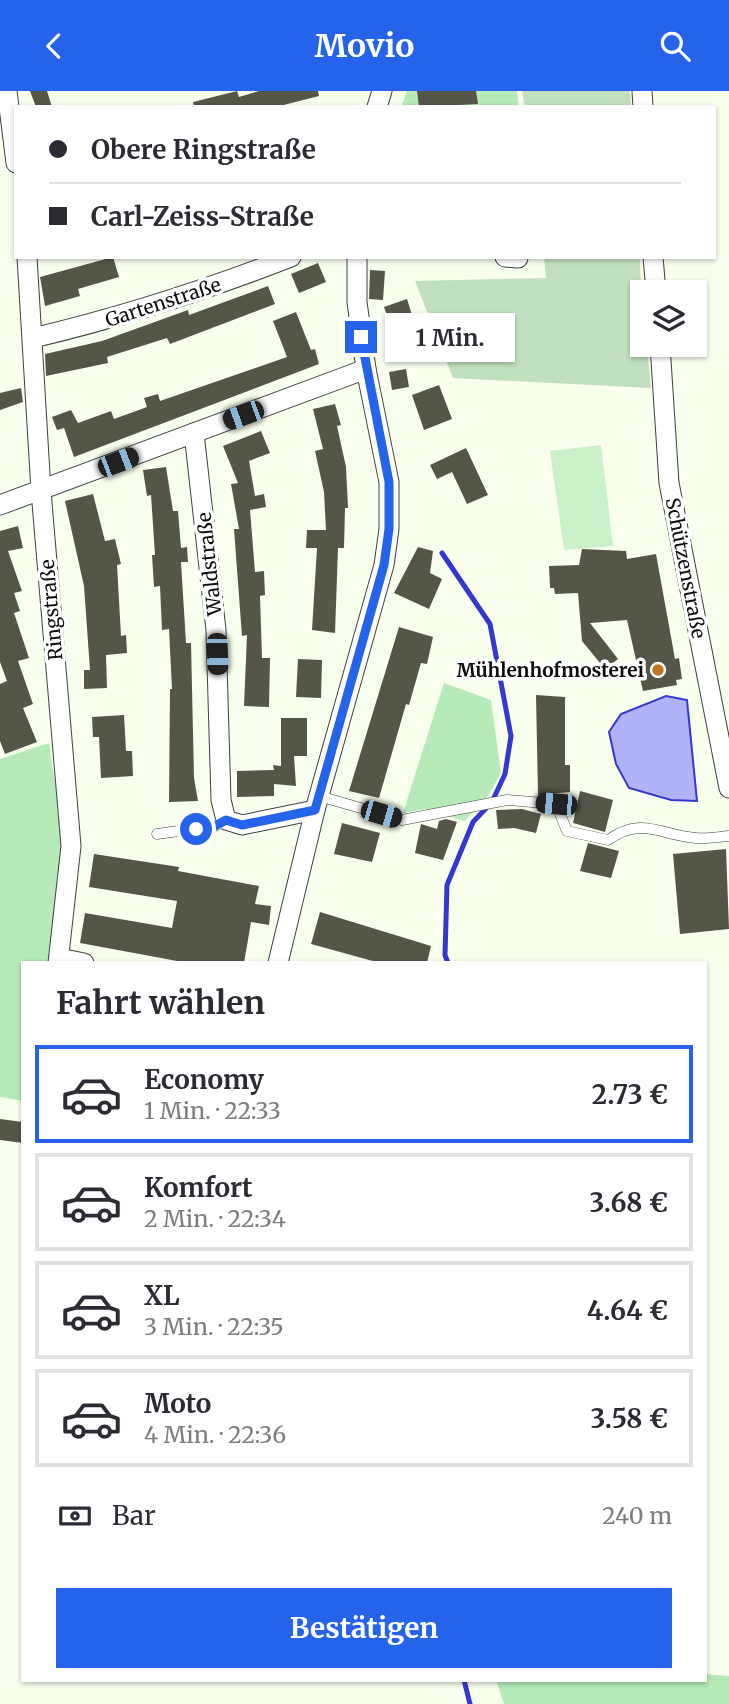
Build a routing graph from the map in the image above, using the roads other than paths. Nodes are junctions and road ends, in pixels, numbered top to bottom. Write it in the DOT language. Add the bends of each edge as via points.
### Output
graph roads {
  1 [pos="7,91"];
  2 [pos="14,147"];
  3 [pos="27,259"];
  4 [pos="286,259"];
  5 [pos="357,259"];
  6 [pos="653,259"];
  7 [pos="655,280"];
  8 [pos="33,338"];
  9 [pos="661,357"];
  10 [pos="366,369"];
  11 [pos="194,433"];
  12 [pos="41,491"];
  13 [pos="0,505"];
  14 [pos="729,788"];
  15 [pos="317,803"];
  16 [pos="226,820"];
  17 [pos="158,834"];
  18 [pos="729,836"];
  19 [pos="59,960"];
  20 [pos="278,961"];
  1 -- 2 [label="street"];
  3 -- 8 [label="street, Ringstraße"];
  4 -- 8 [label="street, Gartenstraße" via="199,293"];
  5 -- 10 [label="street" via="357,302"];
  6 -- 7 [label="street"];
  8 -- 12 [label="street, Ringstraße"];
  9 -- 14 [label="street, Schützenstraße" via="669,483"];
  10 -- 11 [label="street"];
  10 -- 15 [label="street" via="389,482 389,529 384,565"];
  11 -- 12 [label="street"];
  11 -- 16 [label="street, Waldstraße" via="216,630 220,800"];
  12 -- 13 [label="street"];
  12 -- 19 [label="street, Ringstraße" via="71,846"];
  15 -- 16 [label="street" via="242,825"];
  15 -- 18 [label="lane" via="402,820 507,800 556,804 568,831 608,840 635,827 694,838"];
  15 -- 20 [label="street"];
  16 -- 17 [label="lane" via="215,826"];
}
